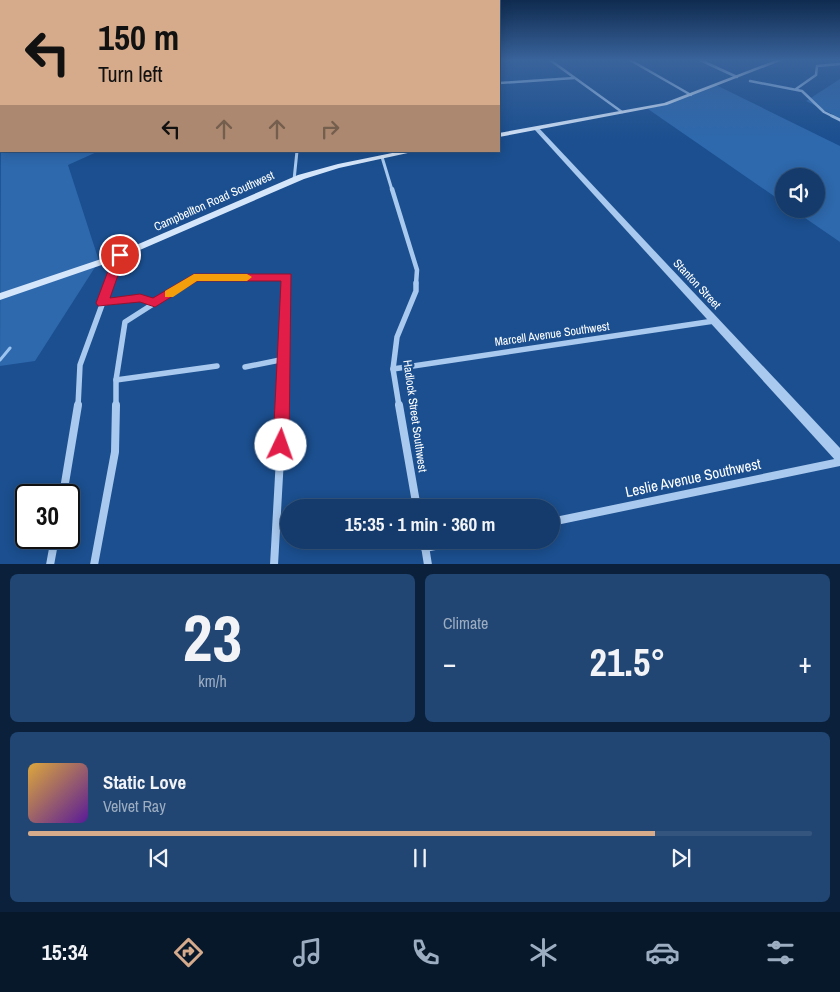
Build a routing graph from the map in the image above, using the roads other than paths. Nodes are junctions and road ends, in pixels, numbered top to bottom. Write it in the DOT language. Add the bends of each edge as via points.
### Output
graph roads {
  1 [pos="586,86"];
  2 [pos="676,86"];
  3 [pos="713,86"];
  4 [pos="781,86"];
  5 [pos="800,86"];
  6 [pos="796,89"];
  7 [pos="691,95"];
  8 [pos="622,112"];
  9 [pos="840,120"];
  10 [pos="536,128"];
  11 [pos="500,135"];
  12 [pos="297,152"];
  13 [pos="409,152"];
  14 [pos="382,157"];
  15 [pos="294,180"];
  16 [pos="120,255"];
  17 [pos="0,297"];
  18 [pos="155,302"];
  19 [pos="102,303"];
  20 [pos="715,321"];
  21 [pos="285,359"];
  22 [pos="217,366"];
  23 [pos="246,367"];
  24 [pos="393,369"];
  25 [pos="116,380"];
  26 [pos="840,457"];
  27 [pos="840,462"];
  28 [pos="65,484"];
  29 [pos="415,499"];
  30 [pos="560,520"];
  31 [pos="53,549"];
  32 [pos="425,549"];
  33 [pos="50,564"];
  34 [pos="94,564"];
  35 [pos="274,564"];
  36 [pos="428,564"];
  1 -- 8 [label="street"];
  2 -- 7 [label="street"];
  3 -- 7 [label="main road"];
  4 -- 6 [label="street"];
  5 -- 6 [label="street"];
  6 -- 9 [label="street" via="807,94 813,104 824,112"];
  7 -- 8 [label="main road"];
  8 -- 10 [label="main road"];
  10 -- 11 [label="main road"];
  10 -- 20 [label="street, Stanton Street"];
  12 -- 15 [label="street"];
  13 -- 14 [label="main road, Campbellton Road Southwest"];
  14 -- 15 [label="main road, Campbellton Road Southwest"];
  14 -- 24 [label="street, Hadlock Street Southwest" via="417,270 416,291 397,337"];
  15 -- 16 [label="main road, Campbellton Road Southwest"];
  16 -- 17 [label="main road, Campbellton Road Southwest"];
  16 -- 19 [label="street"];
  18 -- 19 [label="street" via="140,298"];
  18 -- 21 [label="street" via="194,278 287,277"];
  18 -- 25 [label="street" via="125,322"];
  19 -- 28 [label="street" via="80,365 78,416"];
  20 -- 24 [label="street, Marcell Avenue Southwest"];
  20 -- 26 [label="street, Stanton Street"];
  21 -- 23 [label="street"];
  21 -- 35 [label="street"];
  22 -- 25 [label="street"];
  24 -- 29 [label="street, Hadlock Street Southwest"];
  25 -- 34 [label="street" via="116,452"];
  27 -- 30 [label="street, Leslie Avenue Southwest"];
  31 -- 33 [label="street"];
  32 -- 36 [label="street"];
}
